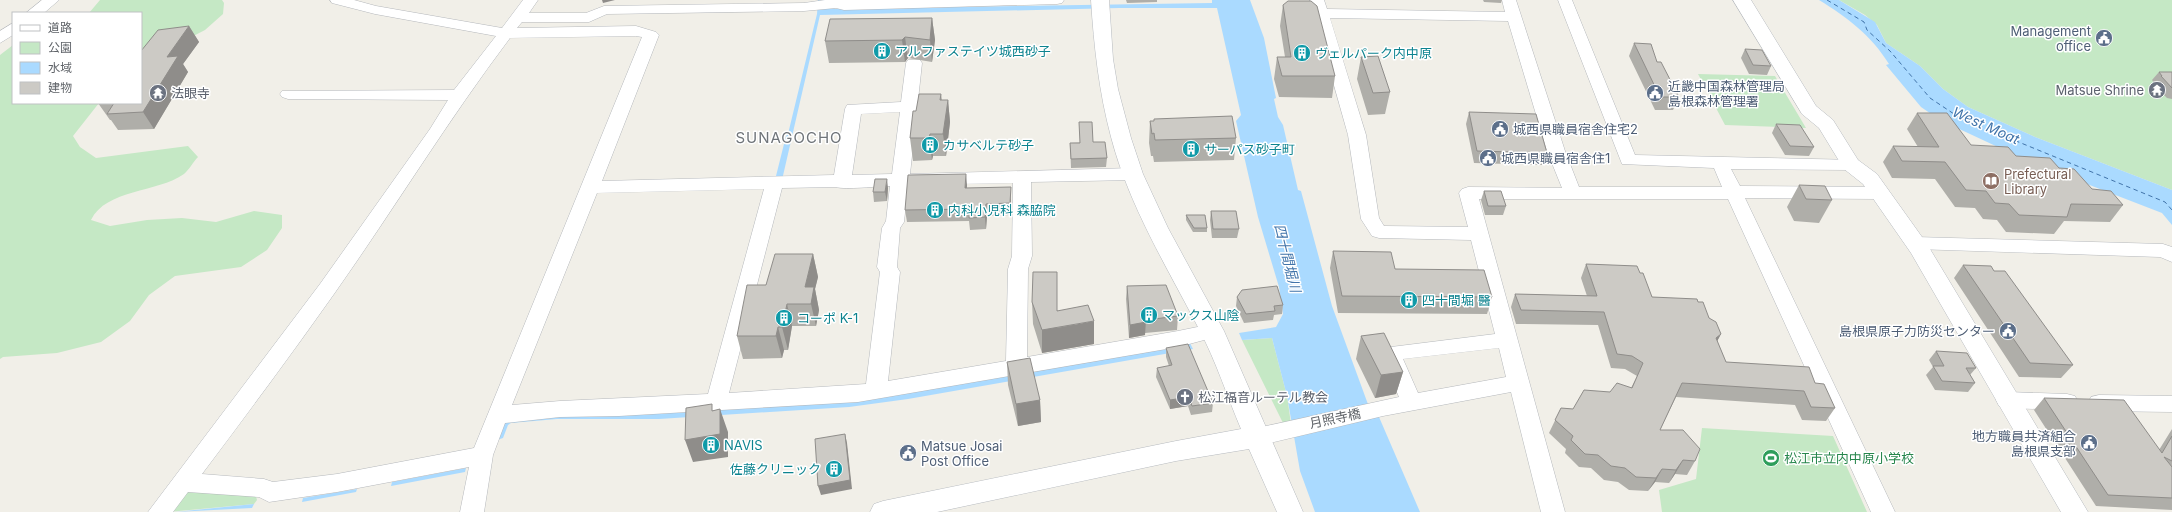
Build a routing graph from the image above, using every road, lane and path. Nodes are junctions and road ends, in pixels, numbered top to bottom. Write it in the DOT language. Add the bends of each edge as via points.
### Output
graph roads {
  1 [pos="52,0"];
  2 [pos="337,0"];
  3 [pos="531,0"];
  4 [pos="1057,0"];
  5 [pos="1509,0"];
  6 [pos="1565,0"];
  7 [pos="1742,0"];
  8 [pos="834,2"];
  9 [pos="1101,4"];
  10 [pos="1319,6"];
  11 [pos="35,12"];
  12 [pos="590,17"];
  13 [pos="1514,17"];
  14 [pos="517,18"];
  15 [pos="12,29"];
  16 [pos="582,32"];
  17 [pos="505,34"];
  18 [pos="0,38"];
  19 [pos="914,63"];
  20 [pos="288,94"];
  21 [pos="459,94"];
  22 [pos="908,107"];
  23 [pos="1720,163"];
  24 [pos="1851,164"];
  25 [pos="1133,174"];
  26 [pos="1022,177"];
  27 [pos="900,181"];
  28 [pos="842,183"];
  29 [pos="774,184"];
  30 [pos="590,187"];
  31 [pos="1735,192"];
  32 [pos="1879,193"];
  33 [pos="1572,194"];
  34 [pos="1480,234"];
  35 [pos="1914,243"];
  36 [pos="2172,255"];
  37 [pos="1212,331"];
  38 [pos="1506,340"];
  39 [pos="1016,368"];
  40 [pos="1517,383"];
  41 [pos="876,391"];
  42 [pos="2007,400"];
  43 [pos="716,403"];
  44 [pos="1412,403"];
  45 [pos="2172,404"];
  46 [pos="497,415"];
  47 [pos="1257,437"];
  48 [pos="482,455"];
  49 [pos="183,482"];
  50 [pos="940,506"];
  51 [pos="160,512"];
  52 [pos="472,512"];
  53 [pos="883,512"];
  54 [pos="1290,512"];
  55 [pos="1553,512"];
  56 [pos="1883,512"];
  57 [pos="2075,512"];
  1 -- 11 [label="street"];
  2 -- 17 [label="street" via="375,10"];
  3 -- 14 [label="street"];
  4 -- 8 [label="street" via="844,6"];
  5 -- 13 [label="street"];
  6 -- 23 [label="street" via="1628,160"];
  7 -- 24 [label="street" via="1809,110 1826,124"];
  8 -- 12 [label="street" via="816,6 604,10"];
  9 -- 25 [label="street" via="1104,59 1109,89"];
  10 -- 13 [label="street"];
  10 -- 34 [label="street" via="1357,135 1370,219 1379,232"];
  12 -- 14 [label="street"];
  12 -- 16 [label="street"];
  13 -- 33 [label="street"];
  14 -- 17 [label="street"];
  15 -- 18 [label="street"];
  16 -- 17 [label="street"];
  16 -- 30 [label="street" via="636,31 651,35"];
  17 -- 21 [label="street"];
  19 -- 22 [label="street"];
  20 -- 21 [label="street"];
  21 -- 49 [label="street" via="437,131 327,289"];
  22 -- 27 [label="street"];
  22 -- 28 [label="street" via="852,109"];
  23 -- 24 [label="street"];
  23 -- 31 [label="street"];
  24 -- 32 [label="street" via="1870,179"];
  25 -- 26 [label="street"];
  25 -- 37 [label="street" via="1157,228"];
  26 -- 27 [label="street"];
  26 -- 39 [label="street" via="1022,256 1018,269"];
  27 -- 28 [label="street"];
  27 -- 41 [label="street" via="886,267 890,272"];
  28 -- 29 [label="street"];
  29 -- 30 [label="street"];
  29 -- 43 [label="street"];
  30 -- 46 [label="street"];
  31 -- 32 [label="street"];
  31 -- 33 [label="street"];
  31 -- 56 [label="street"];
  32 -- 35 [label="street"];
  33 -- 34 [label="street" via="1468,194"];
  34 -- 38 [label="street"];
  35 -- 36 [label="street" via="2163,251"];
  35 -- 42 [label="street"];
  37 -- 39 [label="street"];
  37 -- 47 [label="street"];
  38 -- 40 [label="street"];
  38 -- 44 [label="street" via="1390,353"];
  39 -- 41 [label="street"];
  40 -- 44 [label="street, 月照寺橋"];
  40 -- 55 [label="street"];
  41 -- 43 [label="street"];
  42 -- 45 [label="street"];
  42 -- 57 [label="street"];
  43 -- 46 [label="street"];
  44 -- 47 [label="street, 月照寺橋" via="1288,428"];
  46 -- 48 [label="street"];
  47 -- 50 [label="street" via="1176,451"];
  47 -- 54 [label="street"];
  48 -- 49 [label="street" via="337,483 269,492 264,488"];
  48 -- 52 [label="street"];
  49 -- 51 [label="street"];
  50 -- 53 [label="street"];
}
